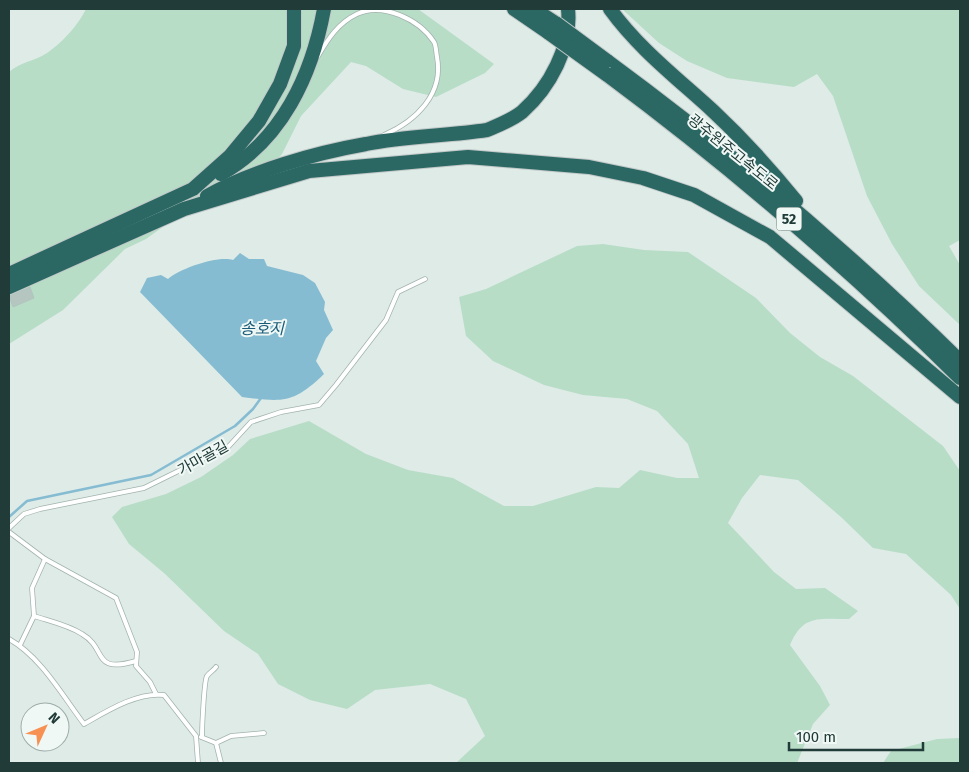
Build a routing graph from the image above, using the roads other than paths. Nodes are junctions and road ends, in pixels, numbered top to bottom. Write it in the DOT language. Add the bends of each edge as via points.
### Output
graph roads {
  1 [pos="294,9"];
  2 [pos="324,9"];
  3 [pos="514,9"];
  4 [pos="534,9"];
  5 [pos="568,9"];
  6 [pos="610,9"];
  7 [pos="553,28"];
  8 [pos="606,68"];
  9 [pos="304,80"];
  10 [pos="366,144"];
  11 [pos="193,189"];
  12 [pos="184,209"];
  13 [pos="820,231"];
  14 [pos="9,274"];
  15 [pos="425,279"];
  16 [pos="9,287"];
  17 [pos="960,361"];
  18 [pos="960,378"];
  19 [pos="960,397"];
  20 [pos="9,528"];
  21 [pos="9,532"];
  22 [pos="46,559"];
  23 [pos="34,616"];
  24 [pos="9,639"];
  25 [pos="20,645"];
  26 [pos="136,661"];
  27 [pos="216,668"];
  28 [pos="157,694"];
  29 [pos="264,732"];
  30 [pos="196,736"];
  31 [pos="202,737"];
  32 [pos="216,743"];
  33 [pos="198,763"];
  34 [pos="222,763"];
  1 -- 11 [label="highway" via="294,46 280,84 259,121 230,156"];
  2 -- 9 [label="highway"];
  3 -- 7 [label="highway, 광주원주고속도로 / 52"];
  4 -- 7 [label="highway, 광주원주고속도로 / 52"];
  5 -- 10 [label="highway" via="566,41 556,66 521,113 487,130"];
  6 -- 13 [label="highway" via="629,34 714,111 773,174"];
  7 -- 8 [label="highway, 광주원주고속도로 / 52, bridge"];
  8 -- 13 [label="highway, 광주원주고속도로 / 52" via="710,139"];
  8 -- 18 [label="highway, 광주원주고속도로 / 52" via="809,236"];
  9 -- 10 [label="lane" via="332,34 358,13 392,11 415,23 435,42 440,70 423,110 404,126"];
  9 -- 11 [label="highway" via="284,116 255,149 228,170"];
  10 -- 12 [label="highway" via="230,183"];
  11 -- 14 [label="highway"];
  12 -- 16 [label="highway"];
  12 -- 19 [label="highway" via="309,172 468,157 589,166 643,178 694,195 770,237"];
  13 -- 17 [label="highway, 광주원주고속도로 / 52"];
  15 -- 20 [label="lane, 가마골길" via="398,292 386,320 318,405 251,422 229,446 144,488 40,509 24,514"];
  21 -- 22 [label="lane"];
  22 -- 23 [label="lane" via="32,588"];
  22 -- 26 [label="lane" via="116,598 137,652"];
  23 -- 25 [label="lane"];
  23 -- 26 [label="lane" via="83,634 102,660 118,667"];
  24 -- 25 [label="lane"];
  25 -- 28 [label="lane" via="42,668 84,724 123,704"];
  26 -- 28 [label="lane" via="136,666"];
  27 -- 31 [label="lane" via="207,676 204,690"];
  28 -- 30 [label="lane" via="164,695"];
  29 -- 32 [label="lane" via="231,736"];
  30 -- 31 [label="lane"];
  30 -- 33 [label="lane"];
  31 -- 32 [label="lane"];
  32 -- 34 [label="lane"];
}
